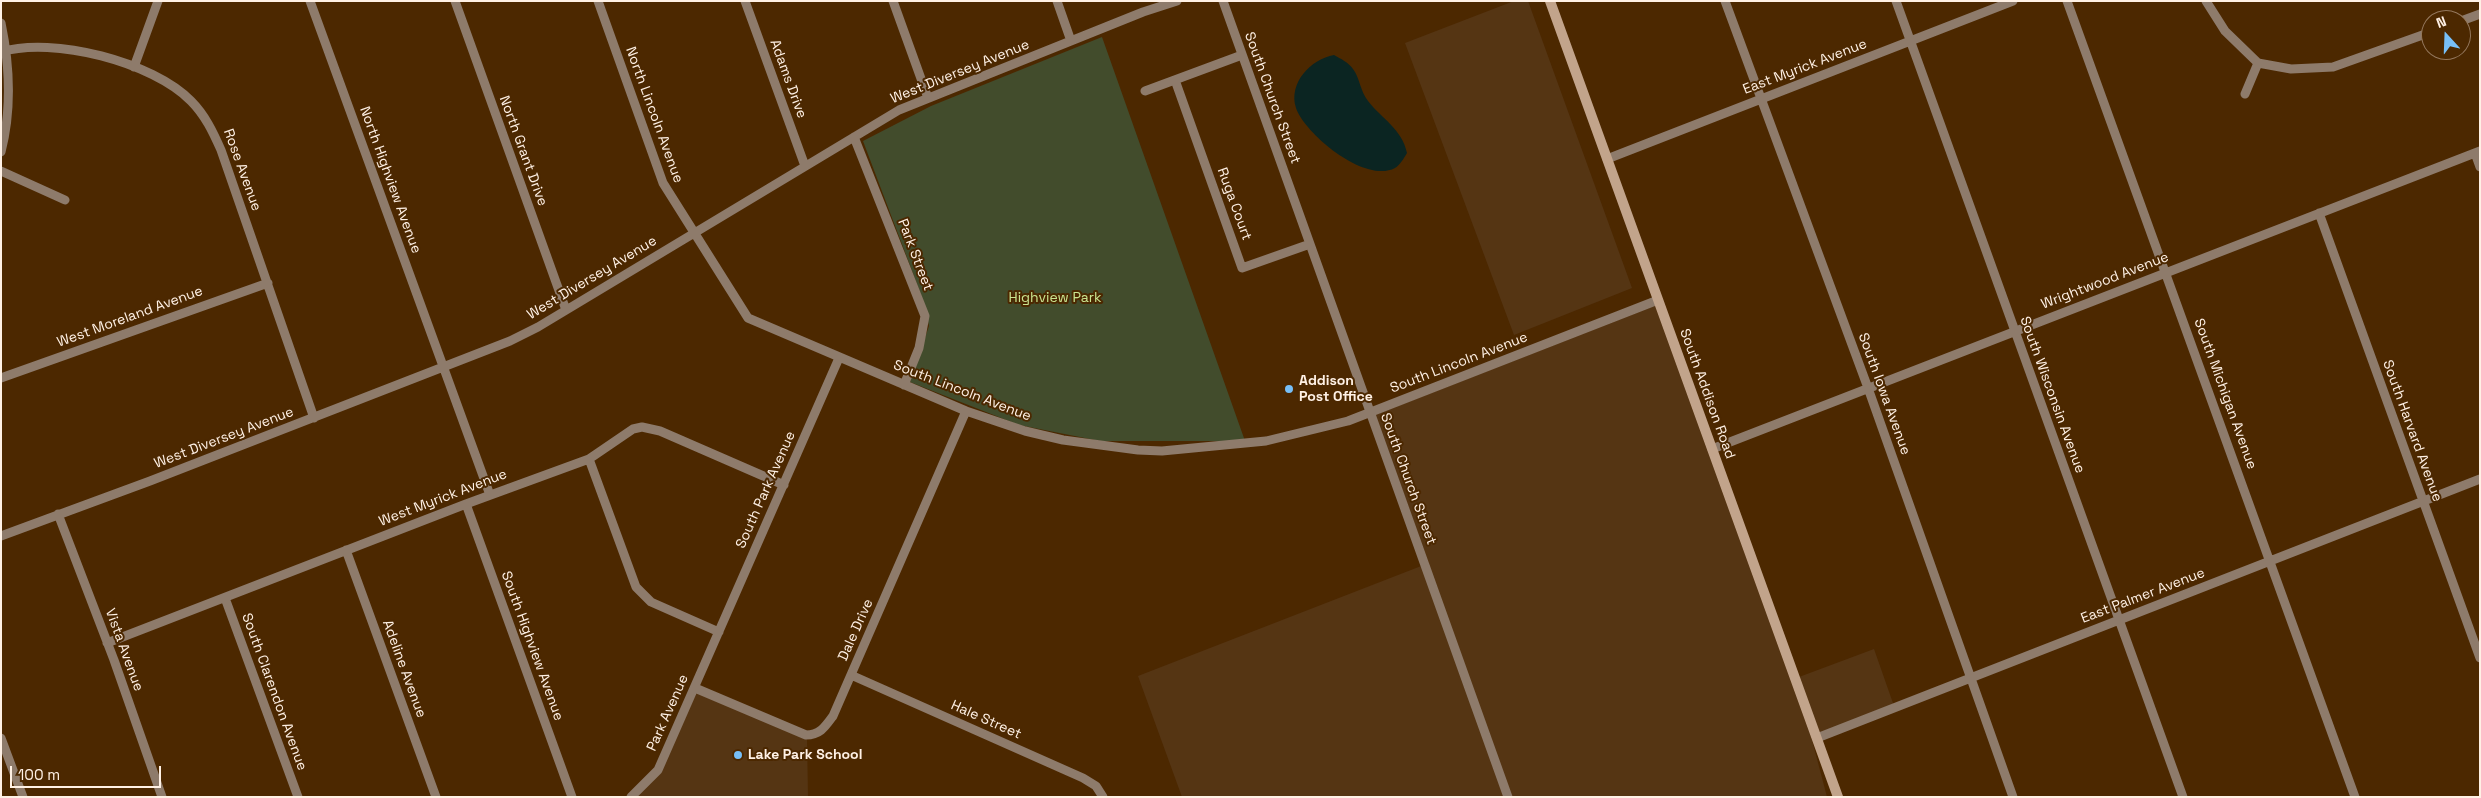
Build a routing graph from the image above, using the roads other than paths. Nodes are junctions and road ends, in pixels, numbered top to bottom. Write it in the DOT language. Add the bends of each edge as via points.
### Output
graph roads {
  1 [pos="158,1"];
  2 [pos="310,1"];
  3 [pos="454,1"];
  4 [pos="598,1"];
  5 [pos="745,1"];
  6 [pos="893,1"];
  7 [pos="1057,1"];
  8 [pos="1177,1"];
  9 [pos="1223,1"];
  10 [pos="1550,1"];
  11 [pos="1725,1"];
  12 [pos="1896,1"];
  13 [pos="2013,1"];
  14 [pos="2067,1"];
  15 [pos="2206,1"];
  16 [pos="1,23"];
  17 [pos="2421,36"];
  18 [pos="1071,41"];
  19 [pos="1910,41"];
  20 [pos="4,51"];
  21 [pos="1242,55"];
  22 [pos="2258,63"];
  23 [pos="134,67"];
  24 [pos="1175,80"];
  25 [pos="1145,91"];
  26 [pos="2245,94"];
  27 [pos="928,98"];
  28 [pos="1761,100"];
  29 [pos="854,137"];
  30 [pos="1,152"];
  31 [pos="2477,152"];
  32 [pos="1607,159"];
  33 [pos="805,166"];
  34 [pos="2480,166"];
  35 [pos="1,171"];
  36 [pos="65,200"];
  37 [pos="2320,213"];
  38 [pos="694,233"];
  39 [pos="1310,244"];
  40 [pos="2166,272"];
  41 [pos="268,282"];
  42 [pos="1658,300"];
  43 [pos="566,310"];
  44 [pos="2014,331"];
  45 [pos="839,358"];
  46 [pos="444,368"];
  47 [pos="1,378"];
  48 [pos="904,385"];
  49 [pos="1868,388"];
  50 [pos="966,411"];
  51 [pos="1370,413"];
  52 [pos="314,418"];
  53 [pos="1712,449"];
  54 [pos="589,459"];
  55 [pos="2480,479"];
  56 [pos="784,485"];
  57 [pos="490,495"];
  58 [pos="2422,501"];
  59 [pos="466,504"];
  60 [pos="58,514"];
  61 [pos="1,536"];
  62 [pos="346,550"];
  63 [pos="2270,561"];
  64 [pos="225,598"];
  65 [pos="2118,620"];
  66 [pos="719,632"];
  67 [pos="107,643"];
  68 [pos="2480,658"];
  69 [pos="851,675"];
  70 [pos="1970,677"];
  71 [pos="695,688"];
  72 [pos="1,738"];
  73 [pos="1817,738"];
  74 [pos="23,797"];
  75 [pos="162,797"];
  76 [pos="298,797"];
  77 [pos="436,797"];
  78 [pos="572,797"];
  79 [pos="631,797"];
  80 [pos="1103,797"];
  81 [pos="1508,797"];
  82 [pos="1838,797"];
  83 [pos="2013,797"];
  84 [pos="2184,797"];
  85 [pos="2355,797"];
  1 -- 23 [label="street"];
  2 -- 46 [label="street, North Highview Avenue"];
  3 -- 43 [label="street, North Grant Drive"];
  4 -- 38 [label="street, North Lincoln Avenue" via="664,183"];
  5 -- 33 [label="street, Adams Drive"];
  6 -- 27 [label="street"];
  7 -- 18 [label="street"];
  8 -- 18 [label="street, West Diversey Avenue"];
  9 -- 21 [label="street, South Church Street"];
  10 -- 32 [label="street, South Addison Road"];
  11 -- 28 [label="street, South Iowa Avenue"];
  12 -- 19 [label="street, South Wisconsin Avenue"];
  13 -- 19 [label="street, East Myrick Avenue"];
  14 -- 40 [label="street, South Michigan Avenue"];
  15 -- 22 [label="street" via="2225,32"];
  16 -- 20 [label="street"];
  17 -- 22 [label="street" via="2333,67 2291,69"];
  18 -- 27 [label="street, West Diversey Avenue"];
  19 -- 28 [label="street, East Myrick Avenue"];
  19 -- 44 [label="street, South Wisconsin Avenue"];
  20 -- 23 [label="street, Rose Avenue" via="36,47 82,50"];
  20 -- 30 [label="street" via="8,112"];
  21 -- 24 [label="street"];
  21 -- 39 [label="street, South Church Street"];
  22 -- 26 [label="street"];
  23 -- 41 [label="street, Rose Avenue" via="177,88 191,100 210,127"];
  24 -- 25 [label="street"];
  24 -- 39 [label="street, Ruga Court" via="1242,268"];
  27 -- 29 [label="street, West Diversey Avenue" via="899,110"];
  28 -- 32 [label="street, East Myrick Avenue"];
  28 -- 49 [label="street, South Iowa Avenue"];
  29 -- 33 [label="street, West Diversey Avenue"];
  29 -- 48 [label="street, Park Street" via="925,316 919,348"];
  31 -- 34 [label="street"];
  31 -- 37 [label="street, Wrightwood Avenue"];
  32 -- 42 [label="street, South Addison Road"];
  33 -- 38 [label="street, West Diversey Avenue"];
  35 -- 36 [label="street"];
  37 -- 40 [label="street, Wrightwood Avenue"];
  37 -- 58 [label="street, South Harvard Avenue"];
  38 -- 43 [label="street, West Diversey Avenue"];
  38 -- 45 [label="street, South Lincoln Avenue" via="748,318"];
  39 -- 51 [label="street, South Church Street"];
  40 -- 44 [label="street, Wrightwood Avenue"];
  40 -- 63 [label="street, South Michigan Avenue"];
  41 -- 47 [label="street, West Moreland Avenue"];
  41 -- 52 [label="street, Rose Avenue"];
  42 -- 51 [label="street, South Lincoln Avenue"];
  42 -- 53 [label="street, South Addison Road"];
  43 -- 46 [label="street, West Diversey Avenue" via="510,341"];
  44 -- 49 [label="street, Wrightwood Avenue"];
  44 -- 65 [label="street, South Wisconsin Avenue"];
  45 -- 48 [label="street, South Lincoln Avenue"];
  45 -- 56 [label="street, South Park Avenue"];
  46 -- 52 [label="street, West Diversey Avenue"];
  46 -- 57 [label="street"];
  48 -- 50 [label="street, South Lincoln Avenue"];
  49 -- 53 [label="street, Wrightwood Avenue"];
  49 -- 70 [label="street, South Iowa Avenue"];
  50 -- 51 [label="street, South Lincoln Avenue" via="1063,440 1162,451 1266,442"];
  50 -- 69 [label="street, Dale Drive"];
  51 -- 81 [label="street, South Church Street"];
  52 -- 60 [label="street, West Diversey Avenue"];
  53 -- 73 [label="street, South Addison Road"];
  54 -- 56 [label="street, West Myrick Avenue" via="633,429 642,427"];
  54 -- 57 [label="street, West Myrick Avenue"];
  54 -- 66 [label="street" via="632,580 642,594 650,601"];
  55 -- 58 [label="street, East Palmer Avenue"];
  56 -- 66 [label="street, South Park Avenue"];
  57 -- 59 [label="street, West Myrick Avenue"];
  58 -- 63 [label="street, East Palmer Avenue"];
  58 -- 68 [label="street, South Harvard Avenue"];
  59 -- 62 [label="street, West Myrick Avenue"];
  59 -- 78 [label="street, South Highview Avenue"];
  60 -- 61 [label="street, West Diversey Avenue"];
  60 -- 67 [label="street, Vista Avenue"];
  62 -- 64 [label="street, West Myrick Avenue"];
  62 -- 77 [label="street, Adeline Avenue"];
  63 -- 65 [label="street, East Palmer Avenue"];
  63 -- 85 [label="street, South Michigan Avenue"];
  64 -- 67 [label="street, West Myrick Avenue"];
  64 -- 76 [label="street, South Clarendon Avenue"];
  65 -- 70 [label="street, East Palmer Avenue"];
  65 -- 84 [label="street, South Wisconsin Avenue"];
  66 -- 71 [label="street, Park Avenue"];
  67 -- 75 [label="street, Vista Avenue"];
  69 -- 71 [label="street, Dale Drive" via="833,716 825,728 812,735"];
  69 -- 80 [label="street, Hale Street" via="1083,778 1096,786"];
  70 -- 73 [label="street, East Palmer Avenue"];
  70 -- 83 [label="street, South Iowa Avenue"];
  71 -- 79 [label="street, Park Avenue" via="658,770"];
  72 -- 74 [label="street"];
  73 -- 82 [label="street, South Addison Road"];
}
